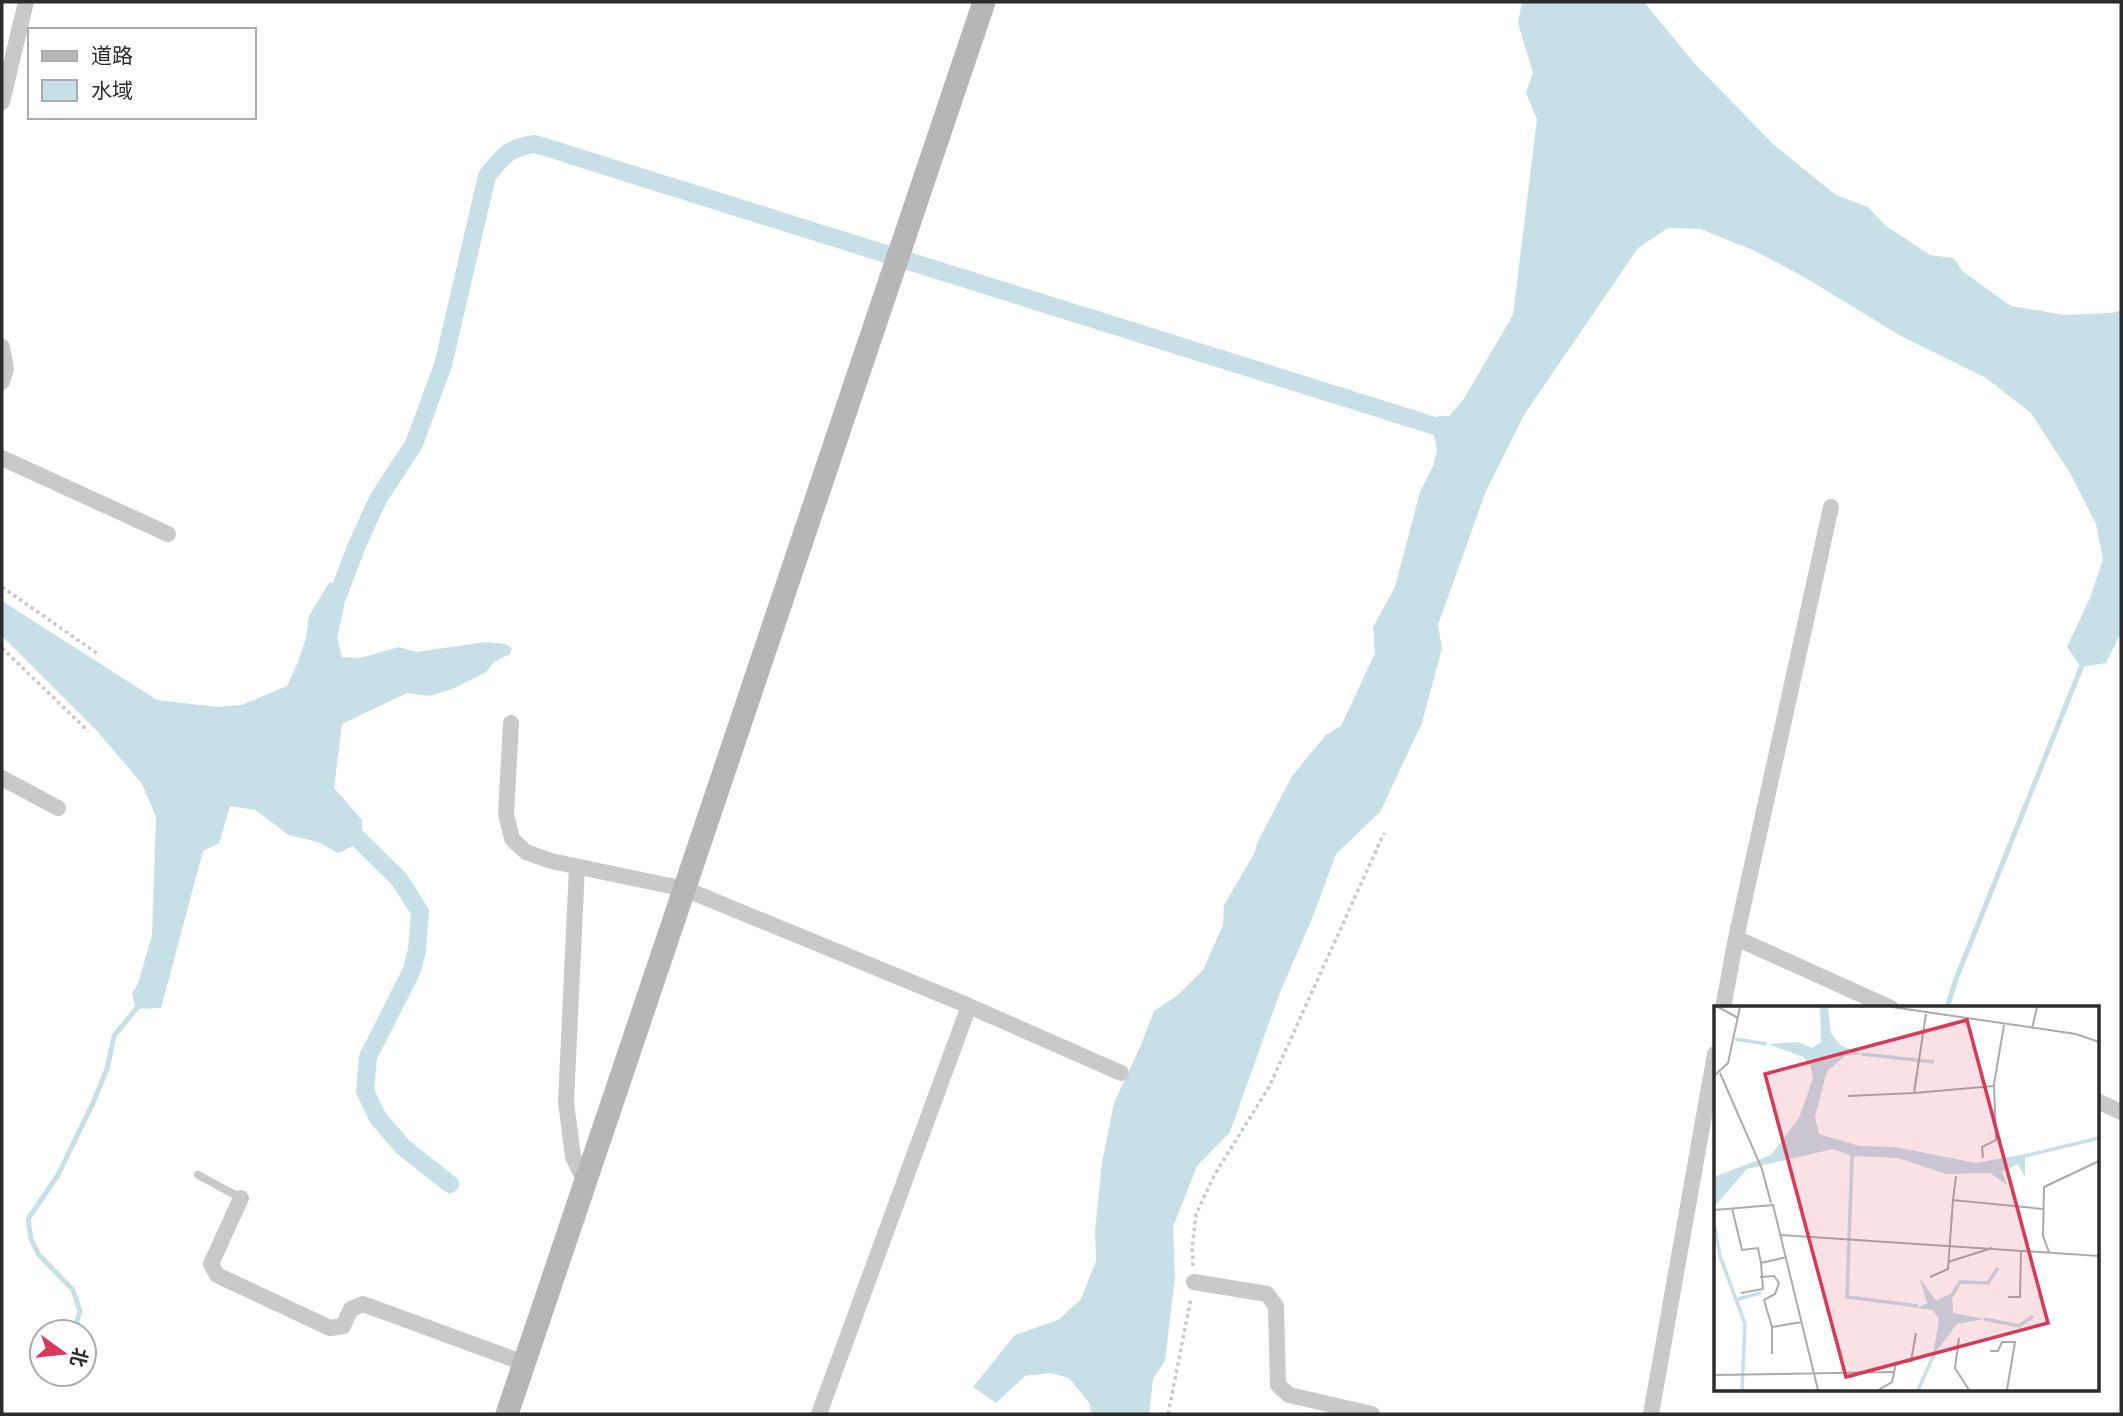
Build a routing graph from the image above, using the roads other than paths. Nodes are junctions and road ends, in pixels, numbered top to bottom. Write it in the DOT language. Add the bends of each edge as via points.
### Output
graph roads {
  1 [pos="26,2"];
  2 [pos="984,2"];
  3 [pos="2,102"];
  4 [pos="2,347"];
  5 [pos="2,382"];
  6 [pos="2,458"];
  7 [pos="1831,507"];
  8 [pos="168,534"];
  9 [pos="510,723"];
  10 [pos="2,778"];
  11 [pos="58,808"];
  12 [pos="578,867"];
  13 [pos="685,889"];
  14 [pos="1736,938"];
  15 [pos="969,1006"];
  16 [pos="1723,1006"];
  17 [pos="1887,1006"];
  18 [pos="1714,1060"];
  19 [pos="1121,1073"];
  20 [pos="2098,1101"];
  21 [pos="2121,1112"];
  22 [pos="198,1175"];
  23 [pos="585,1182"];
  24 [pos="241,1198"];
  25 [pos="1194,1282"];
  26 [pos="524,1363"];
  27 [pos="507,1414"];
  28 [pos="819,1414"];
  29 [pos="1372,1414"];
  30 [pos="1651,1414"];
  1 -- 3 [label="street"];
  2 -- 13 [label="street"];
  4 -- 5 [label="street" via="6,369"];
  6 -- 8 [label="street"];
  7 -- 14 [label="street"];
  9 -- 12 [label="street" via="506,814 512,839 526,852"];
  10 -- 11 [label="street"];
  12 -- 13 [label="street"];
  12 -- 23 [label="street" via="566,1102 573,1157"];
  13 -- 15 [label="street"];
  13 -- 23 [label="street"];
  14 -- 16 [label="street"];
  14 -- 17 [label="street"];
  15 -- 19 [label="street"];
  15 -- 28 [label="street"];
  18 -- 30 [label="street"];
  20 -- 21 [label="street"];
  22 -- 24 [label="lane"];
  23 -- 26 [label="street"];
  24 -- 26 [label="street" via="211,1264 217,1275 330,1328 343,1326 351,1309 363,1304"];
  25 -- 29 [label="street" via="1267,1294 1276,1306 1278,1385 1289,1395"];
  26 -- 27 [label="street"];
}
